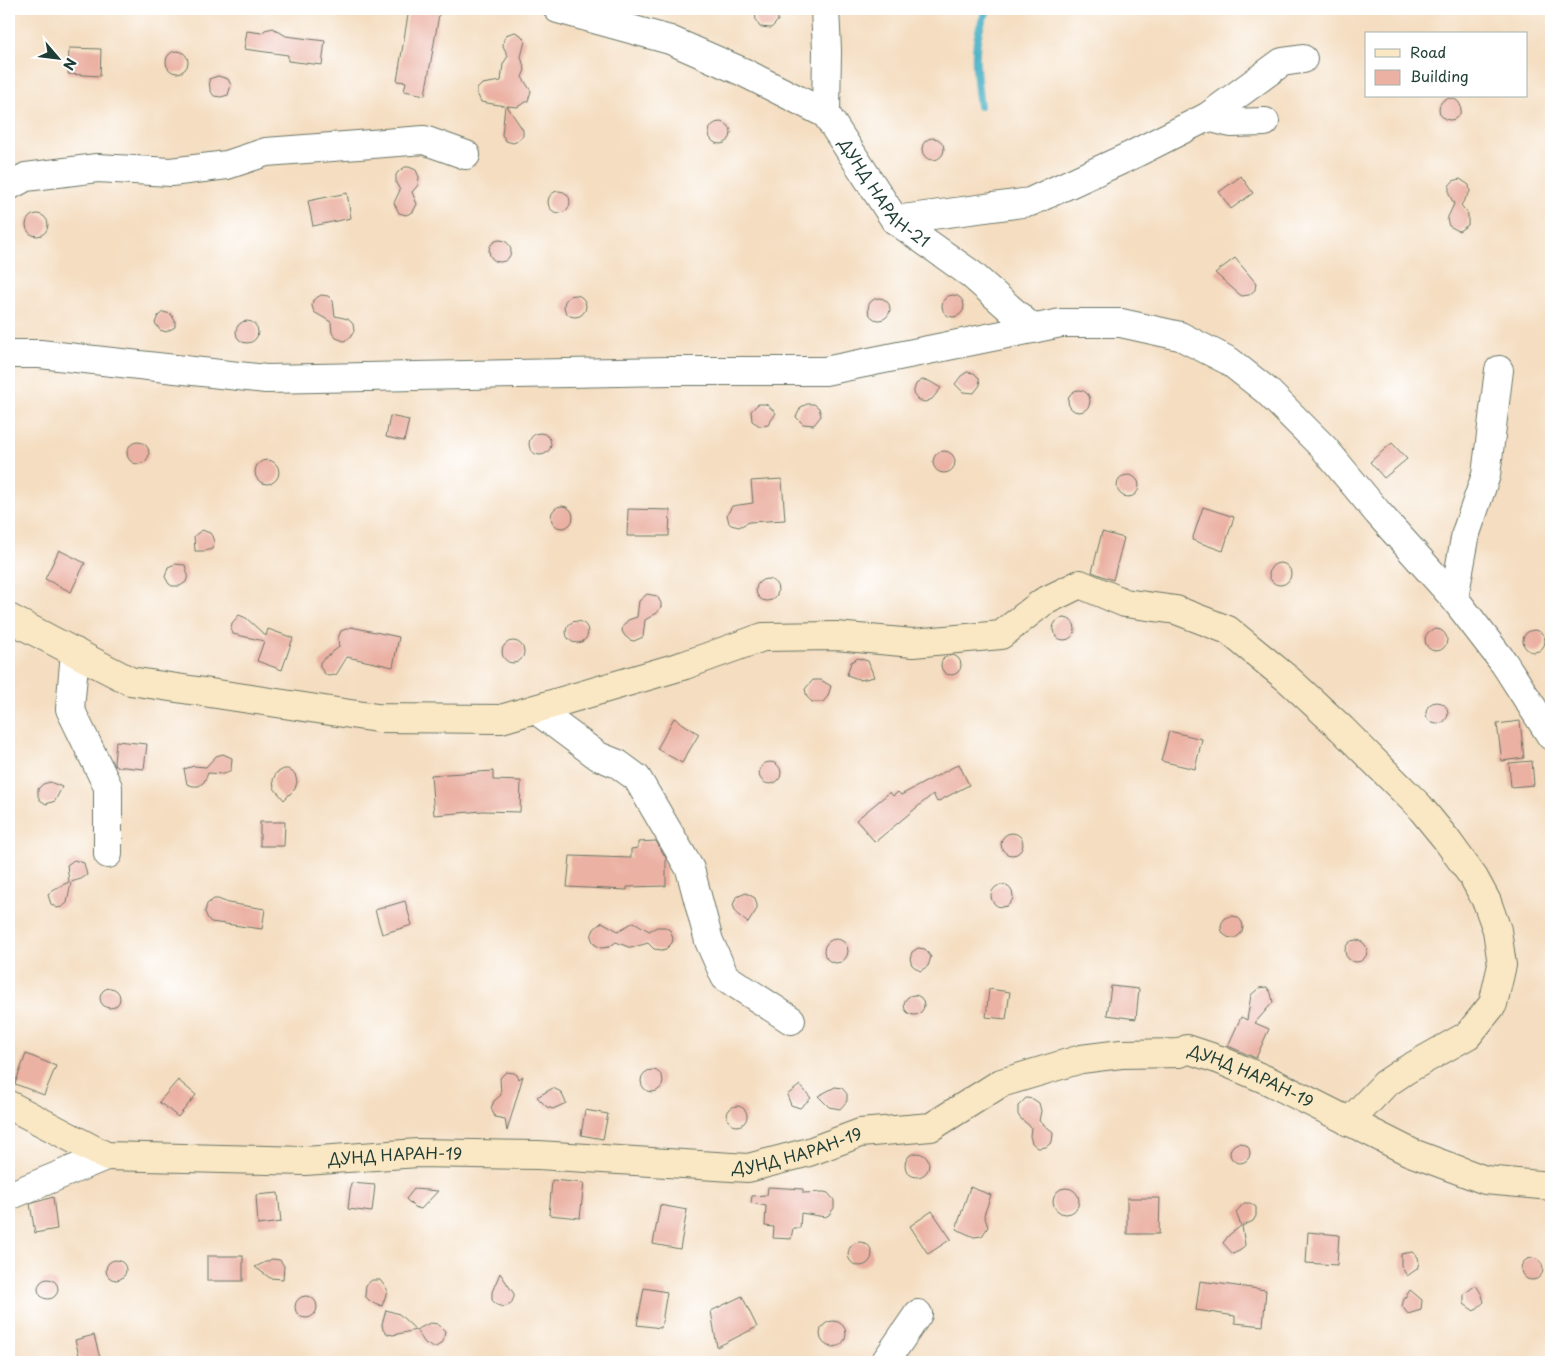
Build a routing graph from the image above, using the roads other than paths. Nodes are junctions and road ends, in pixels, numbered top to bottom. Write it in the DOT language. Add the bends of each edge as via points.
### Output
graph roads {
  1 [pos="558,9"];
  2 [pos="825,9"];
  3 [pos="1303,59"];
  4 [pos="826,114"];
  5 [pos="1207,117"];
  6 [pos="1265,122"];
  7 [pos="466,155"];
  8 [pos="9,186"];
  9 [pos="895,220"];
  10 [pos="1033,329"];
  11 [pos="9,354"];
  12 [pos="1499,370"];
  13 [pos="1454,598"];
  14 [pos="9,618"];
  15 [pos="74,652"];
  16 [pos="535,709"];
  17 [pos="1551,736"];
  18 [pos="108,854"];
  19 [pos="791,1020"];
  20 [pos="9,1105"];
  21 [pos="1349,1122"];
  22 [pos="106,1156"];
  23 [pos="1551,1186"];
  24 [pos="9,1196"];
  25 [pos="918,1314"];
  26 [pos="885,1362"];
  1 -- 4 [label="street" via="670,40"];
  2 -- 4 [label="street"];
  3 -- 5 [label="street" via="1282,62"];
  4 -- 9 [label="street, ДУНД НАРАН-21"];
  5 -- 6 [label="street" via="1231,123"];
  5 -- 9 [label="street" via="1030,202"];
  7 -- 8 [label="street" via="424,140 266,152 227,164 171,172 97,168 26,177"];
  9 -- 10 [label="street, ДУНД НАРАН-21" via="971,274"];
  10 -- 11 [label="street" via="825,371 266,379 40,354"];
  10 -- 13 [label="street" via="1061,324 1121,322 1180,336 1230,361 1267,391 1324,448"];
  12 -- 13 [label="street" via="1486,475 1466,533"];
  13 -- 17 [label="street" via="1504,663"];
  14 -- 15 [label="street"];
  15 -- 16 [label="street" via="130,682 377,718 501,719"];
  15 -- 18 [label="street" via="70,709 108,787"];
  16 -- 19 [label="street" via="598,756 618,764 637,778 690,869 709,941 725,977"];
  16 -- 21 [label="street" via="686,665 763,637 836,636 913,643 1001,635 1043,602 1080,584 1125,603 1176,610 1228,630 1342,729 1418,806 1474,878 1497,930 1502,966 1493,1004 1468,1035 1385,1084"];
  20 -- 22 [label="street, ДУНД НАРАН-19"];
  21 -- 22 [label="street, ДУНД НАРАН-19" via="1269,1081 1187,1049 1180,1053 1121,1054 1081,1060 1002,1083 931,1127 860,1133 809,1152 748,1168 538,1155 418,1153 304,1161"];
  21 -- 23 [label="street, ДУНД НАРАН-19" via="1410,1152 1484,1180"];
  22 -- 24 [label="street"];
  25 -- 26 [label="street"];
}
